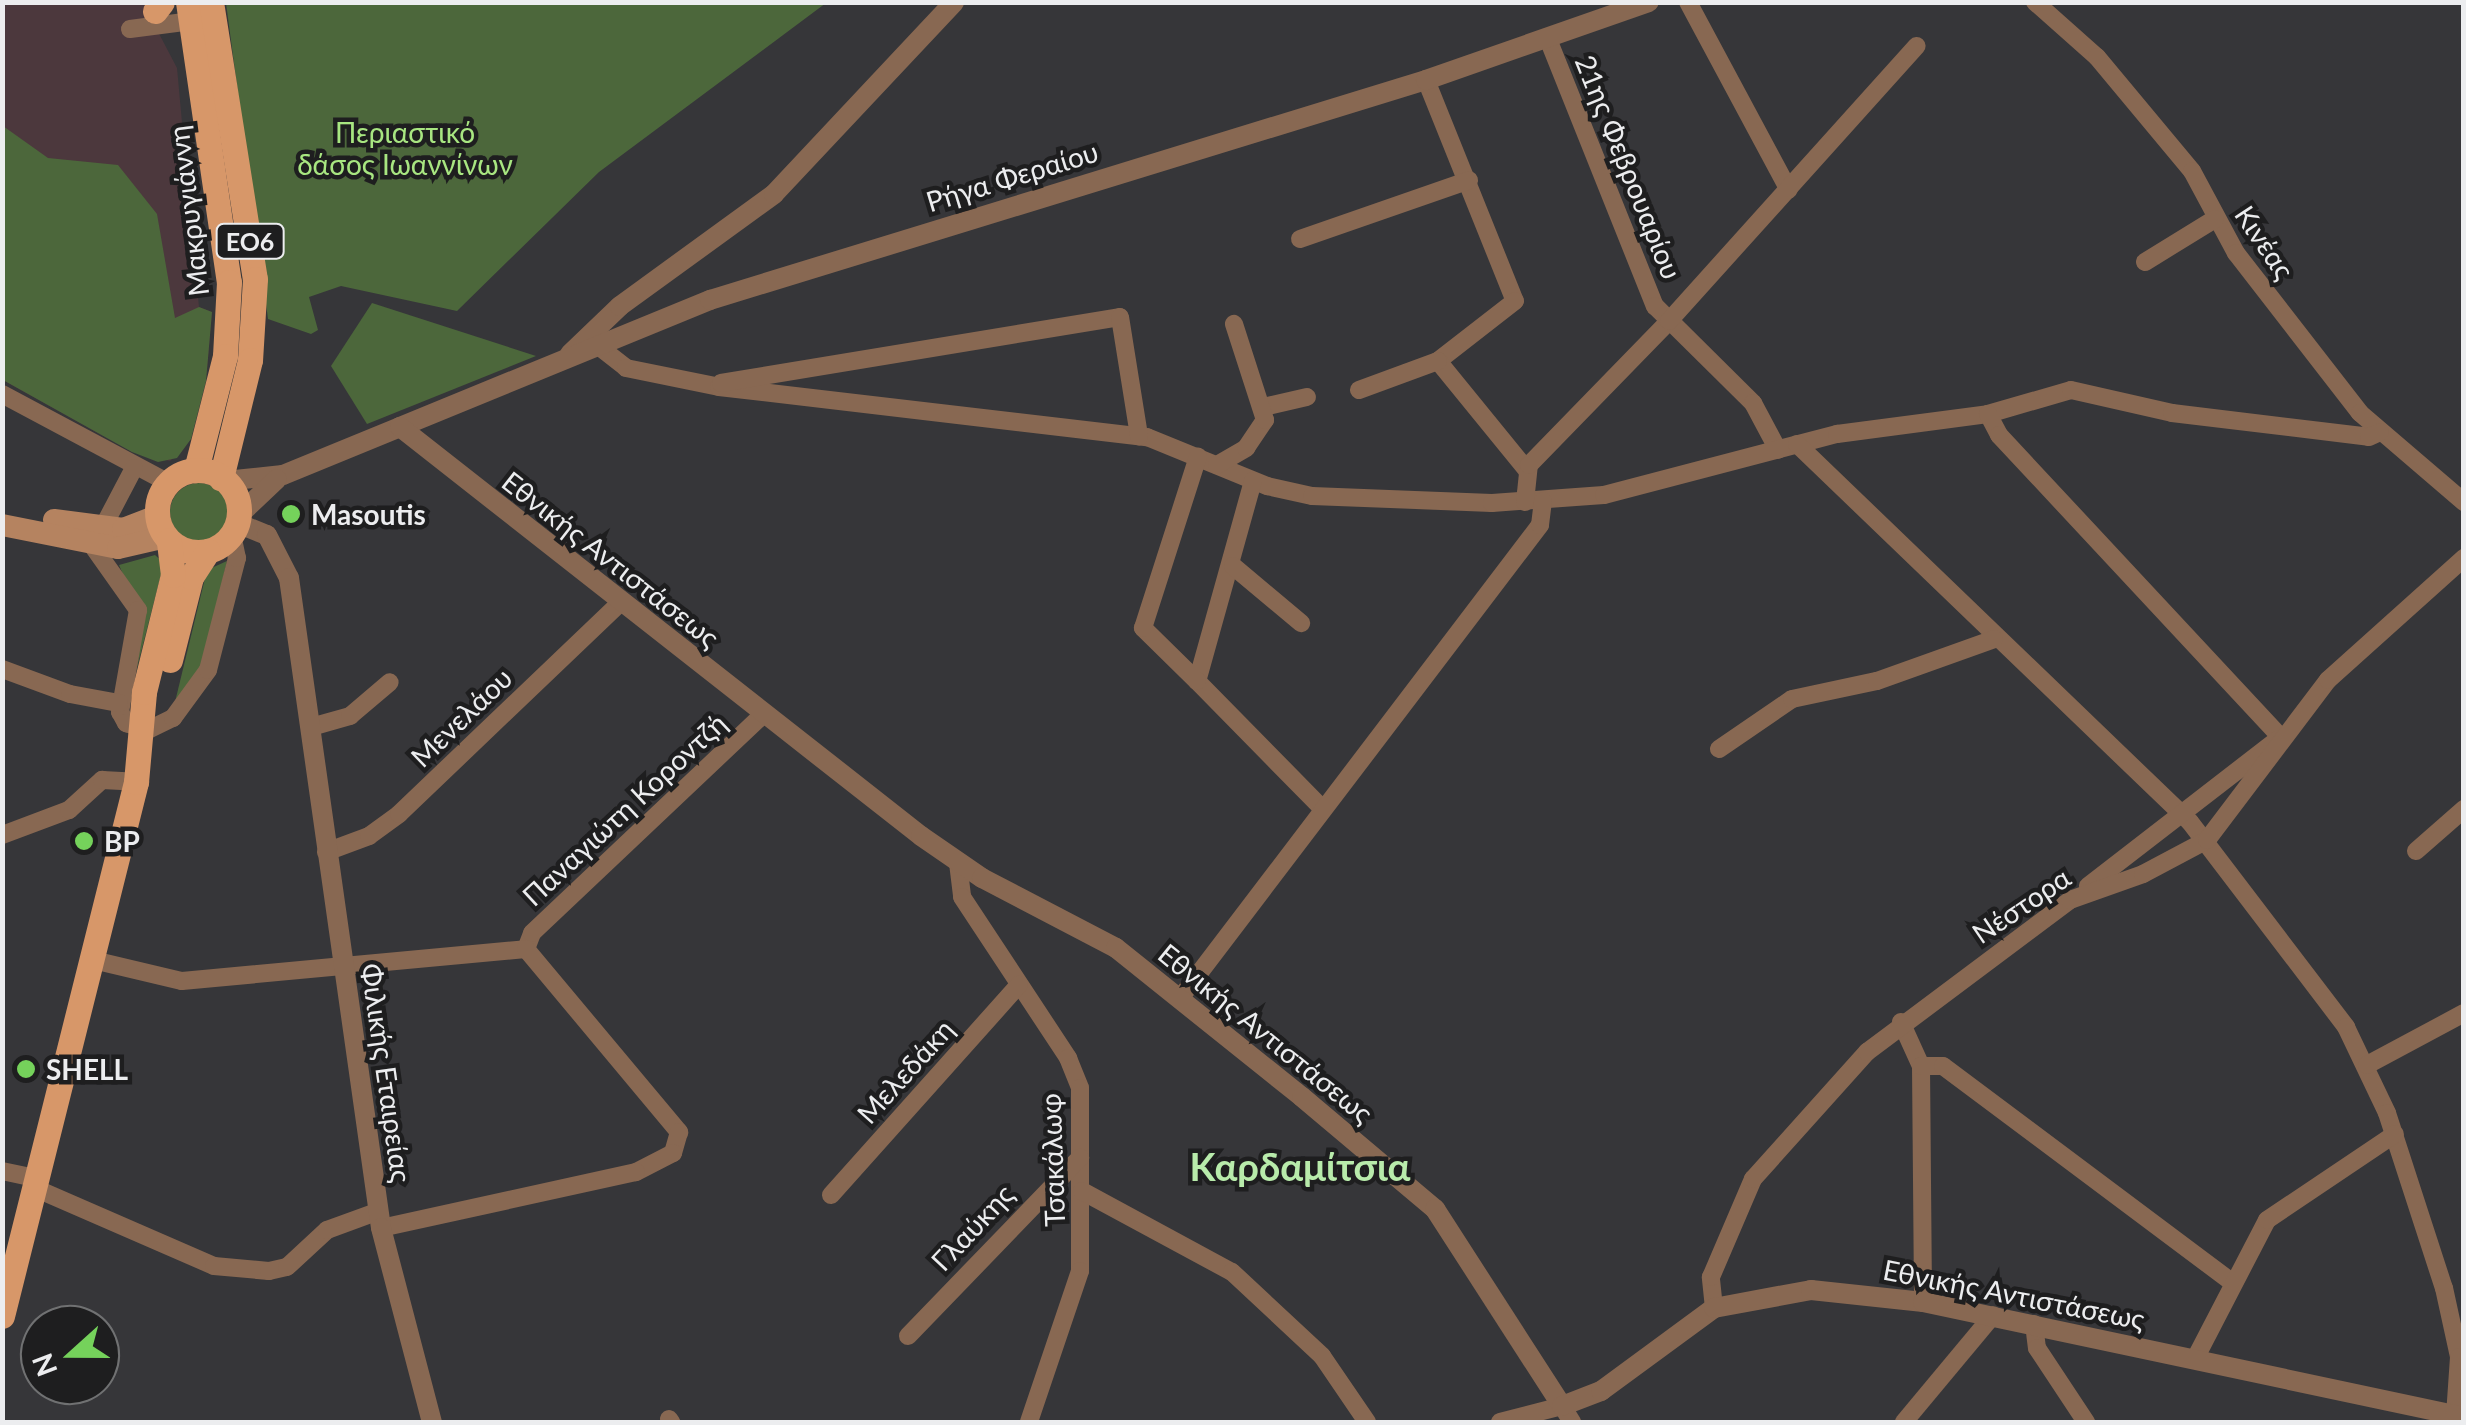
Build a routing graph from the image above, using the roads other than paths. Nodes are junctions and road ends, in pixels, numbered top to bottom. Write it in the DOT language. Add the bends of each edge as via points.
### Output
graph roads {
  1 [pos="954,2"];
  2 [pos="1649,2"];
  3 [pos="1688,2"];
  4 [pos="2035,2"];
  5 [pos="158,7"];
  6 [pos="197,9"];
  7 [pos="1548,39"];
  8 [pos="1918,46"];
  9 [pos="1426,80"];
  10 [pos="1468,180"];
  11 [pos="1789,190"];
  12 [pos="2215,219"];
  13 [pos="1300,239"];
  14 [pos="2146,262"];
  15 [pos="1669,322"];
  16 [pos="1234,324"];
  17 [pos="597,345"];
  18 [pos="562,361"];
  19 [pos="1438,361"];
  20 [pos="719,387"];
  21 [pos="1359,390"];
  22 [pos="2,394"];
  23 [pos="1307,397"];
  24 [pos="1263,407"];
  25 [pos="1988,414"];
  26 [pos="400,427"];
  27 [pos="2380,432"];
  28 [pos="1139,436"];
  29 [pos="1798,444"];
  30 [pos="1778,450"];
  31 [pos="1198,458"];
  32 [pos="1217,465"];
  33 [pos="134,468"];
  34 [pos="1526,469"];
  35 [pos="282,475"];
  36 [pos="214,476"];
  37 [pos="1254,481"];
  38 [pos="169,483"];
  39 [pos="1534,502"];
  40 [pos="2464,502"];
  41 [pos="2,514"];
  42 [pos="236,524"];
  43 [pos="2,525"];
  44 [pos="164,531"];
  45 [pos="97,537"];
  46 [pos="208,551"];
  47 [pos="2464,558"];
  48 [pos="1233,566"];
  49 [pos="622,602"];
  50 [pos="1300,623"];
  51 [pos="1994,640"];
  52 [pos="2,669"];
  53 [pos="1197,680"];
  54 [pos="390,682"];
  55 [pos="120,703"];
  56 [pos="765,713"];
  57 [pos="310,727"];
  58 [pos="144,730"];
  59 [pos="2279,738"];
  60 [pos="1719,749"];
  61 [pos="136,782"];
  62 [pos="1321,807"];
  63 [pos="2464,809"];
  64 [pos="2182,813"];
  65 [pos="2,835"];
  66 [pos="2207,840"];
  67 [pos="2416,851"];
  68 [pos="326,852"];
  69 [pos="958,863"];
  70 [pos="2070,900"];
  71 [pos="526,948"];
  72 [pos="93,960"];
  73 [pos="343,963"];
  74 [pos="1019,985"];
  75 [pos="1180,997"];
  76 [pos="2464,1014"];
  77 [pos="1902,1022"];
  78 [pos="2367,1065"];
  79 [pos="1921,1066"];
  80 [pos="2394,1134"];
  81 [pos="1080,1158"];
  82 [pos="2,1171"];
  83 [pos="38,1184"];
  84 [pos="1082,1191"];
  85 [pos="832,1194"];
  86 [pos="380,1219"];
  87 [pos="2230,1281"];
  88 [pos="1923,1302"];
  89 [pos="1714,1308"];
  90 [pos="1993,1315"];
  91 [pos="2,1316"];
  92 [pos="2034,1324"];
  93 [pos="908,1336"];
  94 [pos="2196,1356"];
  95 [pos="1567,1414"];
  96 [pos="2459,1416"];
  97 [pos="432,1422"];
  98 [pos="1029,1422"];
  99 [pos="1368,1422"];
  100 [pos="1500,1422"];
  101 [pos="1904,1422"];
  102 [pos="2086,1422"];
  1 -- 18 [label="street" via="774,194 620,306"];
  2 -- 7 [label="street, Ρήγα Φεραίου"];
  3 -- 11 [label="street"];
  4 -- 12 [label="street, Κινέας" via="2097,58 2192,172"];
  5 -- 6 [label="street"];
  5 -- 6 [label="street" via="129,24"];
  6 -- 36 [label="main road, Μακρυγιάννη / ΕΟ6" via="229,282"];
  7 -- 9 [label="street, Ρήγα Φεραίου"];
  7 -- 15 [label="street, 21ης Φεβρουαρίου" via="1654,306"];
  8 -- 11 [label="street"];
  9 -- 10 [label="street"];
  9 -- 17 [label="street, Ρήγα Φεραίου" via="842,256"];
  10 -- 13 [label="street"];
  10 -- 19 [label="street" via="1515,301"];
  11 -- 15 [label="street"];
  12 -- 14 [label="street"];
  12 -- 27 [label="street, Κινέας" via="2260,287"];
  15 -- 30 [label="street, 21ης Φεβρουαρίου" via="1752,403"];
  15 -- 34 [label="street"];
  16 -- 24 [label="street"];
  17 -- 18 [label="street, Ρήγα Φεραίου"];
  17 -- 20 [label="street" via="626,368"];
  18 -- 26 [label="street, Ρήγα Φεραίου"];
  19 -- 21 [label="street"];
  19 -- 34 [label="street"];
  20 -- 28 [label="street"];
  20 -- 28 [label="street" via="729,380 1120,317"];
  22 -- 33 [label="street"];
  23 -- 24 [label="street"];
  24 -- 32 [label="street" via="1263,426 1250,444"];
  25 -- 27 [label="street" via="2048,394 2093,391 2172,413 2369,437"];
  25 -- 29 [label="street" via="1876,426"];
  25 -- 59 [label="street" via="1999,435"];
  26 -- 35 [label="street"];
  26 -- 49 [label="street, Εθνικής Αντιστάσεως"];
  27 -- 40 [label="street, Κινέας"];
  28 -- 31 [label="street"];
  29 -- 30 [label="street"];
  29 -- 51 [label="street"];
  30 -- 39 [label="street" via="1653,486"];
  31 -- 32 [label="street"];
  31 -- 53 [label="street" via="1142,628"];
  32 -- 37 [label="street"];
  33 -- 38 [label="street"];
  33 -- 45 [label="street"];
  34 -- 39 [label="street"];
  35 -- 36 [label="street"];
  35 -- 42 [label="street"];
  36 -- 38 [label="main road"];
  36 -- 42 [label="main road"];
  37 -- 39 [label="street" via="1312,496"];
  37 -- 48 [label="street"];
  38 -- 44 [label="main road"];
  39 -- 62 [label="street" via="1540,524"];
  41 -- 45 [label="main road"];
  42 -- 46 [label="main road"];
  42 -- 57 [label="street, Φιλικής Εταιρείας" via="260,530 282,559"];
  42 -- 58 [label="street" via="238,558 208,670 168,722"];
  43 -- 45 [label="main road"];
  44 -- 45 [label="main road"];
  44 -- 46 [label="main road" via="186,550"];
  44 -- 58 [label="main road" via="173,575 144,692"];
  45 -- 55 [label="street" via="138,610"];
  46 -- 58 [label="main road" via="191,577 160,697"];
  47 -- 59 [label="street, Νέστορα" via="2328,680"];
  48 -- 50 [label="street"];
  48 -- 53 [label="street"];
  49 -- 56 [label="street, Εθνικής Αντιστάσεως"];
  49 -- 68 [label="street, Μενελάου" via="399,814 369,836"];
  51 -- 60 [label="street" via="1877,681 1797,698"];
  51 -- 64 [label="street"];
  52 -- 55 [label="street" via="70,694"];
  53 -- 62 [label="street"];
  54 -- 57 [label="street" via="350,716"];
  55 -- 58 [label="street" via="122,719"];
  56 -- 69 [label="street, Εθνικής Αντιστάσεως"];
  56 -- 71 [label="street, Παναγιώτη Κοροντζή" via="532,934"];
  57 -- 68 [label="street, Φιλικής Εταιρείας"];
  58 -- 61 [label="main road"];
  59 -- 64 [label="street"];
  59 -- 66 [label="street, Νέστορα" via="2262,772"];
  61 -- 65 [label="street" via="102,780 69,810"];
  61 -- 72 [label="main road"];
  62 -- 75 [label="street"];
  63 -- 67 [label="street"];
  64 -- 66 [label="street"];
  64 -- 70 [label="street"];
  66 -- 70 [label="street, Νέστορα" via="2143,874"];
  66 -- 78 [label="street"];
  68 -- 73 [label="street, Φιλικής Εταιρείας"];
  69 -- 74 [label="street, Τσακάλωφ" via="962,897"];
  69 -- 75 [label="street, Εθνικής Αντιστάσεως" via="1095,935"];
  70 -- 77 [label="street, Νέστορα"];
  71 -- 73 [label="street"];
  71 -- 86 [label="street" via="668,1113 680,1144 650,1166 614,1178"];
  72 -- 73 [label="street" via="182,981"];
  72 -- 83 [label="main road"];
  73 -- 86 [label="street, Φιλικής Εταιρείας"];
  74 -- 81 [label="street, Τσακάλωφ" via="1075,1074"];
  74 -- 85 [label="street, Μελεδάκη"];
  75 -- 95 [label="street, Εθνικής Αντιστάσεως" via="1435,1208"];
  76 -- 78 [label="street"];
  77 -- 79 [label="street"];
  77 -- 89 [label="street, Νέστορα" via="1820,1100 1756,1175 1711,1277"];
  78 -- 80 [label="street"];
  79 -- 87 [label="street" via="1944,1066"];
  79 -- 88 [label="street"];
  80 -- 87 [label="street" via="2273,1212"];
  80 -- 96 [label="street" via="2455,1330"];
  81 -- 84 [label="street, Τσακάλωφ"];
  81 -- 93 [label="street, Γλαύκης"];
  82 -- 83 [label="street"];
  83 -- 86 [label="street" via="214,1266 269,1271 296,1261 327,1230"];
  83 -- 91 [label="main road"];
  84 -- 98 [label="street, Τσακάλωφ" via="1079,1275"];
  84 -- 99 [label="street" via="1232,1272 1322,1356"];
  86 -- 97 [label="street, Φιλικής Εταιρείας"];
  87 -- 94 [label="street"];
  88 -- 89 [label="street, Εθνικής Αντιστάσεως" via="1800,1290"];
  88 -- 90 [label="street, Εθνικής Αντιστάσεως"];
  89 -- 95 [label="street, Εθνικής Αντιστάσεως"];
  90 -- 92 [label="street, Εθνικής Αντιστάσεως"];
  90 -- 101 [label="street"];
  92 -- 94 [label="street, Εθνικής Αντιστάσεως"];
  92 -- 102 [label="street" via="2037,1348"];
  94 -- 96 [label="street, Εθνικής Αντιστάσεως"];
  95 -- 100 [label="street"];
}
